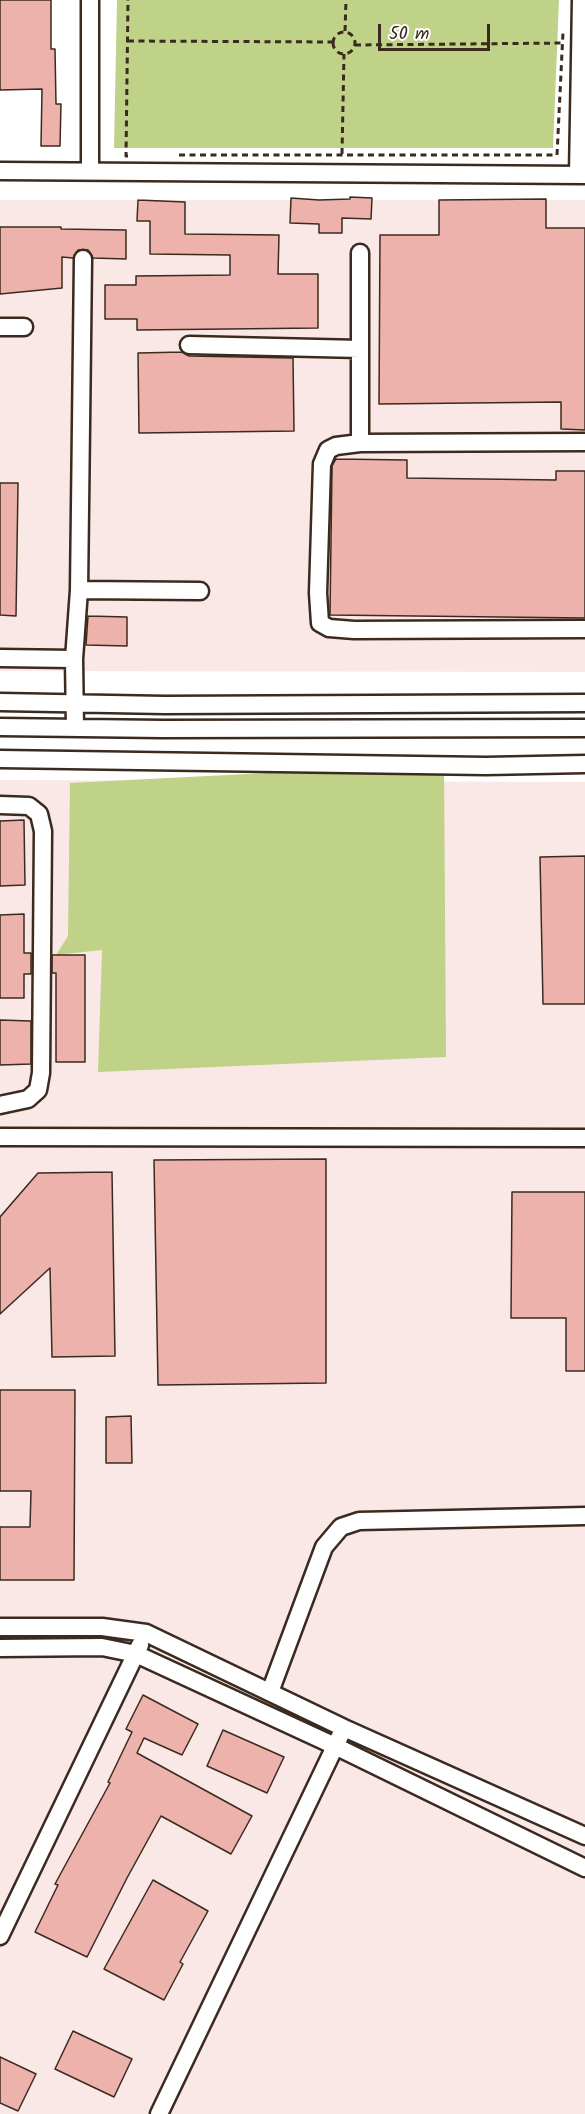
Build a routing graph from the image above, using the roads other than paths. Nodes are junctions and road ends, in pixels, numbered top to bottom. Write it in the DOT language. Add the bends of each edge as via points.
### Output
graph roads {
  1 [pos="90,0"];
  2 [pos="581,0"];
  3 [pos="0,171"];
  4 [pos="90,171"];
  5 [pos="581,175"];
  6 [pos="360,253"];
  7 [pos="83,260"];
  8 [pos="0,327"];
  9 [pos="24,327"];
  10 [pos="189,345"];
  11 [pos="360,349"];
  12 [pos="585,442"];
  13 [pos="360,443"];
  14 [pos="79,591"];
  15 [pos="200,591"];
  16 [pos="585,629"];
  17 [pos="0,658"];
  18 [pos="74,659"];
  19 [pos="0,702"];
  20 [pos="74,703"];
  21 [pos="585,703"];
  22 [pos="0,728"];
  23 [pos="75,728"];
  24 [pos="585,728"];
  25 [pos="0,759"];
  26 [pos="585,765"];
  27 [pos="0,805"];
  28 [pos="0,1105"];
  29 [pos="0,1137"];
  30 [pos="585,1138"];
  31 [pos="585,1516"];
  32 [pos="0,1627"];
  33 [pos="146,1634"];
  34 [pos="0,1648"];
  35 [pos="136,1654"];
  36 [pos="270,1692"];
  37 [pos="344,1728"];
  38 [pos="335,1746"];
  39 [pos="585,1836"];
  40 [pos="585,1868"];
  41 [pos="0,1936"];
  42 [pos="159,2114"];
  1 -- 4 [label="street"];
  2 -- 5 [label="street"];
  3 -- 4 [label="street"];
  4 -- 5 [label="street"];
  6 -- 11 [label="street"];
  7 -- 14 [label="street"];
  8 -- 9 [label="street"];
  10 -- 11 [label="street"];
  11 -- 13 [label="street"];
  12 -- 13 [label="street"];
  13 -- 16 [label="street" via="328,450 322,464 320,623 354,630"];
  14 -- 15 [label="street"];
  14 -- 18 [label="street"];
  17 -- 18 [label="street"];
  18 -- 20 [label="street"];
  19 -- 20 [label="street"];
  20 -- 21 [label="street"];
  20 -- 23 [label="street"];
  22 -- 23 [label="street"];
  23 -- 24 [label="street"];
  25 -- 26 [label="street"];
  27 -- 28 [label="street" via="29,806 39,814 43,831 41,1073 38,1090 28,1099"];
  29 -- 30 [label="street"];
  31 -- 36 [label="street" via="359,1521 341,1527 324,1547"];
  32 -- 33 [label="street" via="102,1627"];
  33 -- 35 [label="street"];
  33 -- 36 [label="street"];
  34 -- 35 [label="street" via="102,1647"];
  35 -- 38 [label="street"];
  35 -- 41 [label="street"];
  36 -- 37 [label="street"];
  37 -- 38 [label="street"];
  37 -- 39 [label="street"];
  38 -- 40 [label="street"];
  38 -- 42 [label="street"];
}
